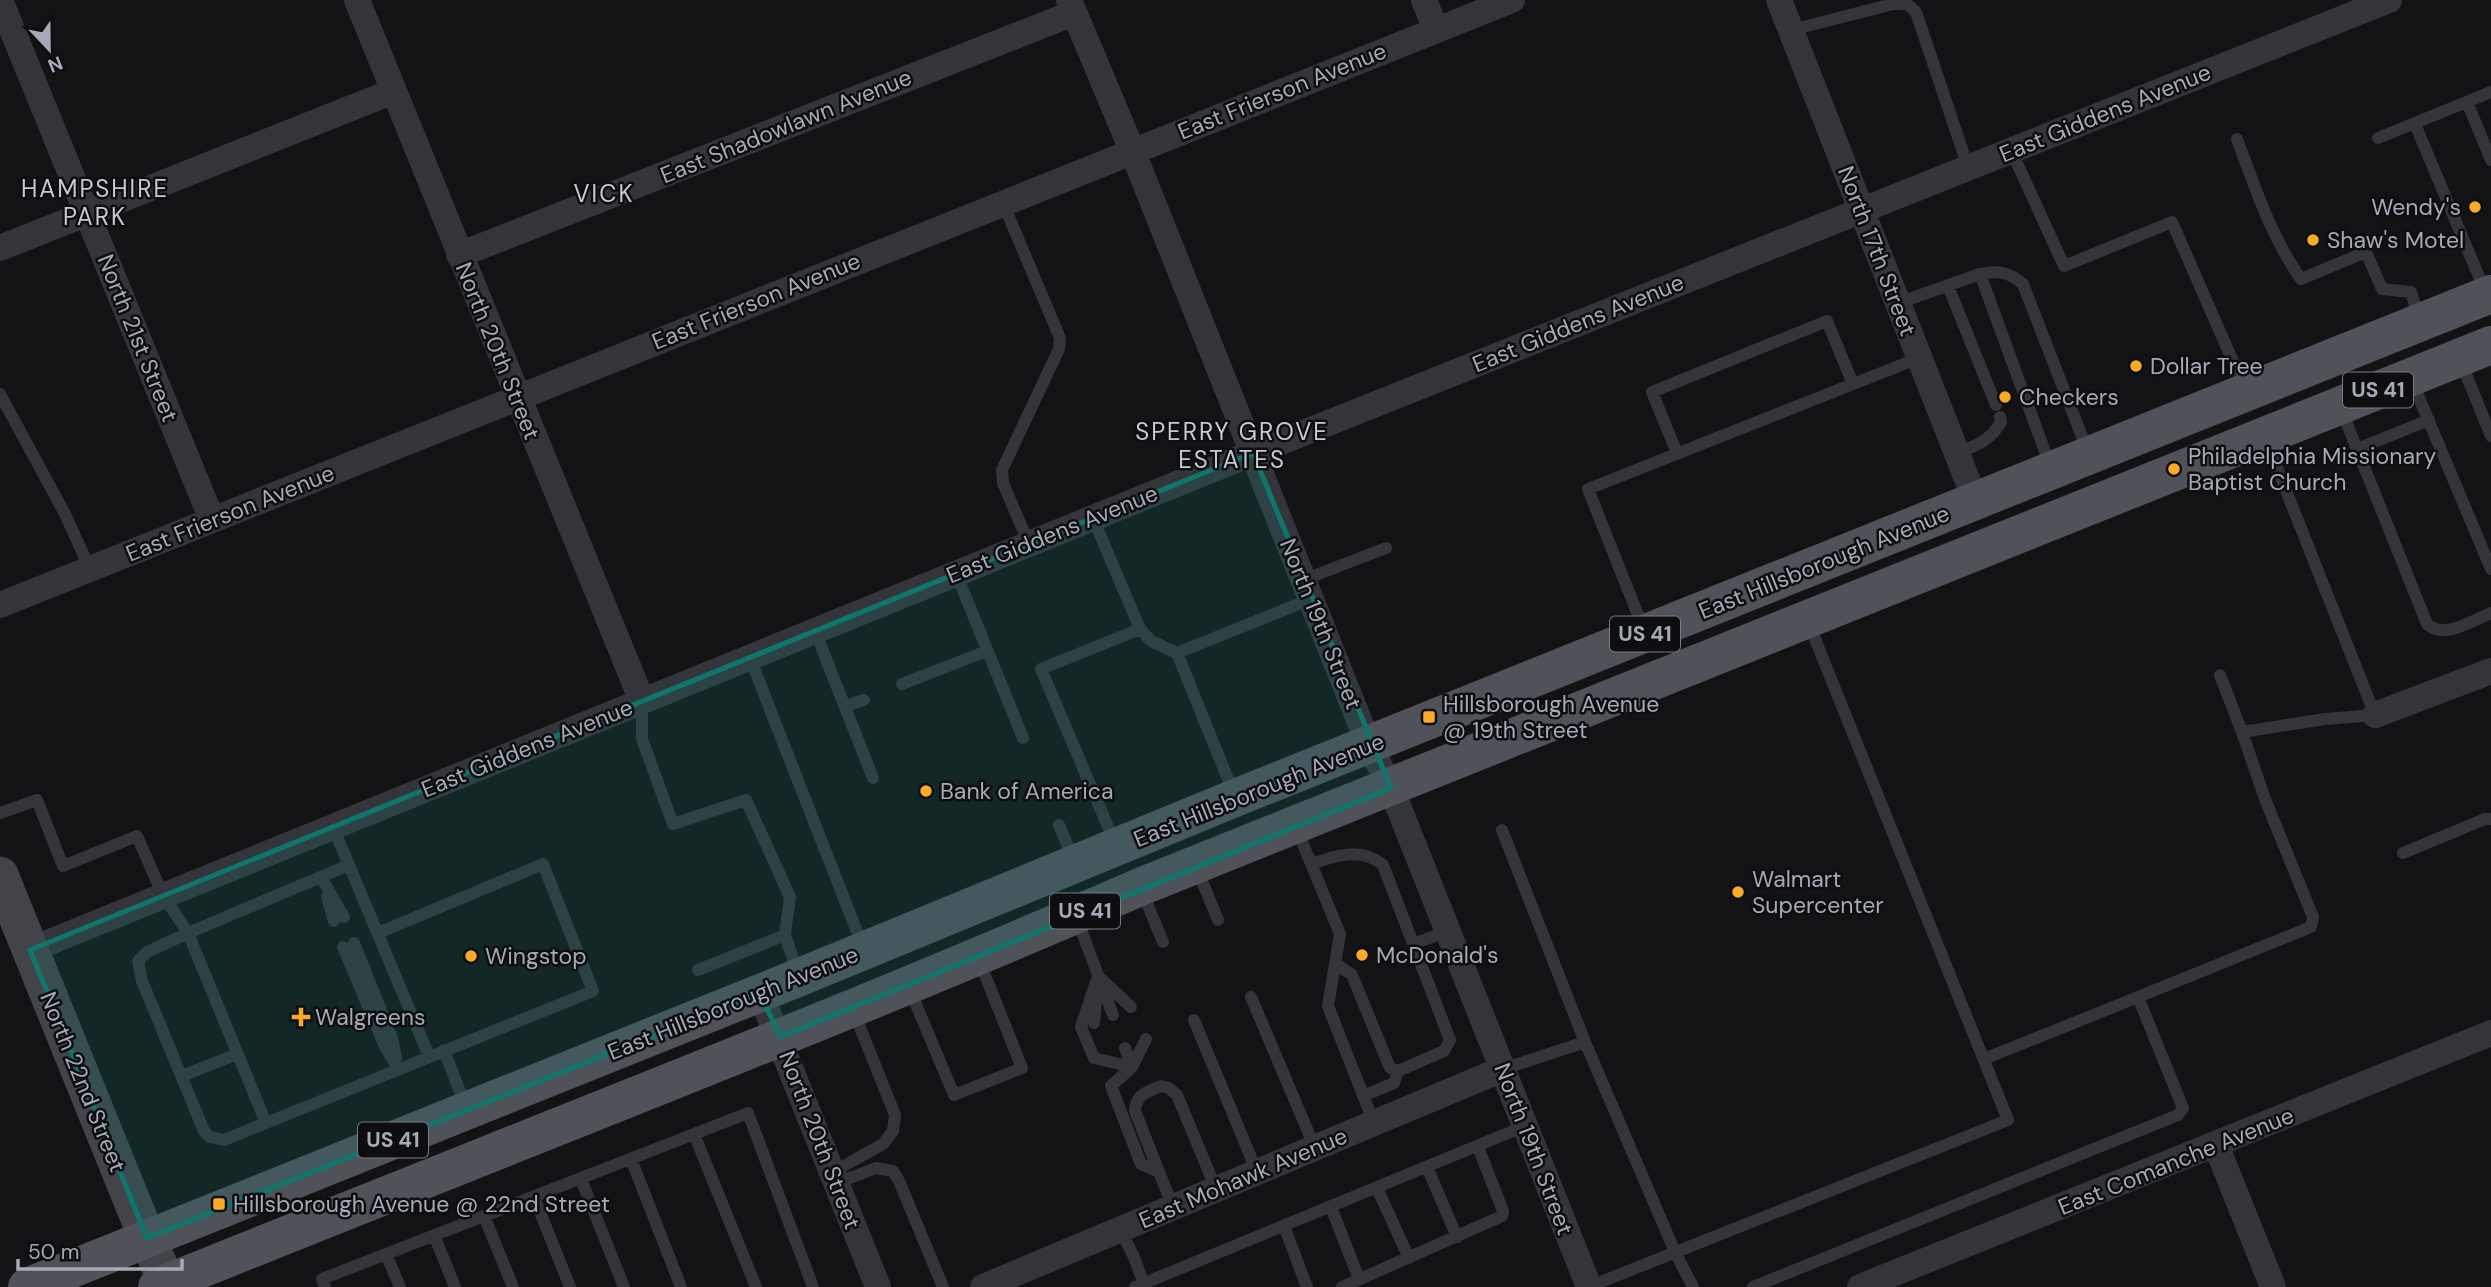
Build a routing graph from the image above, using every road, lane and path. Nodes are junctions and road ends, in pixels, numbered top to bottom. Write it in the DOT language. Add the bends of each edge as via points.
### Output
graph roads {
  1 [pos="0,0"];
  2 [pos="357,0"];
  3 [pos="1424,0"];
  4 [pos="1512,0"];
  5 [pos="1779,0"];
  6 [pos="2389,0"];
  7 [pos="1072,6"];
  8 [pos="1436,30"];
  9 [pos="1791,30"];
  10 [pos="394,91"];
  11 [pos="2491,92"];
  12 [pos="2468,102"];
  13 [pos="2415,124"];
  14 [pos="2378,138"];
  15 [pos="2237,139"];
  16 [pos="1132,150"];
  17 [pos="2011,150"];
  18 [pos="2491,160"];
  19 [pos="1968,167"];
  20 [pos="1002,202"];
  21 [pos="1861,209"];
  22 [pos="87,213"];
  23 [pos="0,248"];
  24 [pos="459,255"];
  25 [pos="1980,274"];
  26 [pos="1948,286"];
  27 [pos="2489,295"];
  28 [pos="1898,303"];
  29 [pos="2421,322"];
  30 [pos="2475,351"];
  31 [pos="1919,358"];
  32 [pos="2411,377"];
  33 [pos="1853,384"];
  34 [pos="2246,393"];
  35 [pos="0,394"];
  36 [pos="517,397"];
  37 [pos="2340,406"];
  38 [pos="2429,421"];
  39 [pos="2264,436"];
  40 [pos="2491,436"];
  41 [pos="2357,449"];
  42 [pos="1253,453"];
  43 [pos="1677,453"];
  44 [pos="1957,453"];
  45 [pos="2090,456"];
  46 [pos="2052,471"];
  47 [pos="1976,502"];
  48 [pos="1093,518"];
  49 [pos="212,520"];
  50 [pos="1030,544"];
  51 [pos="1386,548"];
  52 [pos="90,569"];
  53 [pos="2491,569"];
  54 [pos="956,573"];
  55 [pos="1307,590"];
  56 [pos="0,605"];
  57 [pos="2491,613"];
  58 [pos="1808,620"];
  59 [pos="1140,629"];
  60 [pos="816,631"];
  61 [pos="1646,634"];
  62 [pos="987,651"];
  63 [pos="1177,653"];
  64 [pos="750,657"];
  65 [pos="2491,671"];
  66 [pos="2220,675"];
  67 [pos="902,684"];
  68 [pos="864,700"];
  69 [pos="642,701"];
  70 [pos="845,706"];
  71 [pos="2375,715"];
  72 [pos="2242,732"];
  73 [pos="1023,738"];
  74 [pos="1369,745"];
  75 [pos="873,778"];
  76 [pos="1391,788"];
  77 [pos="1235,797"];
  78 [pos="0,813"];
  79 [pos="2491,819"];
  80 [pos="1059,825"];
  81 [pos="1296,826"];
  82 [pos="333,827"];
  83 [pos="1502,830"];
  84 [pos="1116,848"];
  85 [pos="2403,853"];
  86 [pos="1076,864"];
  87 [pos="1312,864"];
  88 [pos="349,865"];
  89 [pos="1195,865"];
  90 [pos="321,877"];
  91 [pos="2,887"];
  92 [pos="1140,887"];
  93 [pos="163,895"];
  94 [pos="1075,915"];
  95 [pos="339,919"];
  96 [pos="1218,920"];
  97 [pos="1448,930"];
  98 [pos="188,933"];
  99 [pos="378,933"];
  100 [pos="785,935"];
  101 [pos="1163,942"];
  102 [pos="1413,944"];
  103 [pos="349,945"];
  104 [pos="30,950"];
  105 [pos="865,951"];
  106 [pos="978,956"];
  107 [pos="1335,963"];
  108 [pos="698,970"];
  109 [pos="1098,976"];
  110 [pos="800,977"];
  111 [pos="908,985"];
  112 [pos="760,993"];
  113 [pos="1251,997"];
  114 [pos="2138,997"];
  115 [pos="852,1008"];
  116 [pos="1194,1020"];
  117 [pos="2491,1033"];
  118 [pos="780,1037"];
  119 [pos="1585,1042"];
  120 [pos="444,1050"];
  121 [pos="237,1054"];
  122 [pos="429,1056"];
  123 [pos="1983,1059"];
  124 [pos="1132,1066"];
  125 [pos="398,1069"];
  126 [pos="1503,1069"];
  127 [pos="1398,1071"];
  128 [pos="182,1076"];
  129 [pos="1363,1096"];
  130 [pos="467,1110"];
  131 [pos="266,1123"];
  132 [pos="1374,1123"];
  133 [pos="1525,1126"];
  134 [pos="694,1134"];
  135 [pos="2216,1145"];
  136 [pos="1315,1147"];
  137 [pos="1478,1147"];
  138 [pos="631,1158"];
  139 [pos="1427,1167"];
  140 [pos="1159,1172"];
  141 [pos="1257,1172"];
  142 [pos="581,1178"];
  143 [pos="835,1178"];
  144 [pos="1377,1188"];
  145 [pos="1216,1189"];
  146 [pos="534,1197"];
  147 [pos="1173,1207"];
  148 [pos="1331,1207"];
  149 [pos="484,1216"];
  150 [pos="1284,1226"];
  151 [pos="1120,1229"];
  152 [pos="434,1236"];
  153 [pos="1457,1237"];
  154 [pos="147,1238"];
  155 [pos="1675,1252"];
  156 [pos="386,1254"];
  157 [pos="1409,1258"];
  158 [pos="1359,1279"];
  159 [pos="1900,1280"];
  160 [pos="164,1286"];
  161 [pos="1141,1286"];
  162 [pos="27,1287"];
  163 [pos="325,1287"];
  164 [pos="400,1287"];
  165 [pos="456,1287"];
  166 [pos="513,1287"];
  167 [pos="570,1287"];
  168 [pos="624,1287"];
  169 [pos="681,1287"];
  170 [pos="756,1287"];
  171 [pos="813,1287"];
  172 [pos="878,1287"];
  173 [pos="943,1287"];
  174 [pos="982,1287"];
  175 [pos="1307,1287"];
  176 [pos="1342,1287"];
  177 [pos="1589,1287"];
  178 [pos="1693,1287"];
  179 [pos="1753,1287"];
  180 [pos="1860,1287"];
  181 [pos="2273,1287"];
  1 -- 22 [label="street, North 21st Street"];
  2 -- 10 [label="street, North 20th Street"];
  3 -- 8 [label="street"];
  4 -- 8 [label="street, East Frierson Avenue"];
  5 -- 9 [label="street, North 17th Street"];
  6 -- 17 [label="street, East Giddens Avenue"];
  7 -- 16 [label="street, North 19th Street"];
  7 -- 24 [label="street, East Shadowlawn Avenue"];
  8 -- 16 [label="street, East Frierson Avenue"];
  9 -- 19 [label="lane" via="1907,4 1916,12"];
  9 -- 21 [label="street, North 17th Street"];
  10 -- 22 [label="street"];
  10 -- 24 [label="street, North 20th Street"];
  11 -- 12 [label="lane"];
  12 -- 13 [label="lane"];
  12 -- 18 [label="lane"];
  13 -- 14 [label="lane"];
  13 -- 27 [label="lane"];
  15 -- 29 [label="lane" via="2268,222 2301,279 2366,252 2382,289 2411,292"];
  16 -- 20 [label="street, East Frierson Avenue"];
  16 -- 42 [label="street, North 19th Street"];
  17 -- 19 [label="street, East Giddens Avenue"];
  17 -- 34 [label="lane" via="2064,266 2172,222"];
  19 -- 21 [label="street, East Giddens Avenue"];
  20 -- 36 [label="street, East Frierson Avenue"];
  20 -- 50 [label="lane" via="1060,338 1059,349 1002,470 1003,483"];
  21 -- 28 [label="street, North 17th Street"];
  21 -- 42 [label="street, East Giddens Avenue"];
  22 -- 23 [label="street"];
  22 -- 49 [label="street, North 21st Street"];
  24 -- 36 [label="street, North 20th Street"];
  25 -- 26 [label="lane"];
  25 -- 45 [label="lane" via="2011,274 2023,284"];
  25 -- 46 [label="lane"];
  26 -- 28 [label="lane"];
  26 -- 44 [label="lane" via="2001,422 1995,433"];
  27 -- 29 [label="main road, East Hillsborough Avenue / US 41"];
  28 -- 31 [label="street, North 17th Street"];
  29 -- 34 [label="main road, East Hillsborough Avenue / US 41"];
  30 -- 32 [label="main road, East Hillsborough Avenue / US 41"];
  30 -- 40 [label="lane"];
  31 -- 33 [label="lane"];
  31 -- 44 [label="street, North 17th Street"];
  32 -- 37 [label="main road, East Hillsborough Avenue / US 41"];
  32 -- 38 [label="lane"];
  33 -- 43 [label="lane"];
  33 -- 43 [label="lane" via="1827,321 1652,392"];
  34 -- 45 [label="main road, East Hillsborough Avenue / US 41"];
  35 -- 52 [label="lane"];
  36 -- 49 [label="street, East Frierson Avenue"];
  36 -- 69 [label="street, North 20th Street"];
  37 -- 39 [label="main road, East Hillsborough Avenue / US 41"];
  37 -- 41 [label="lane"];
  38 -- 41 [label="lane"];
  38 -- 53 [label="lane"];
  39 -- 58 [label="main road, East Hillsborough Avenue / US 41"];
  39 -- 71 [label="lane"];
  41 -- 57 [label="lane" via="2427,624 2445,632"];
  42 -- 48 [label="street, East Giddens Avenue"];
  42 -- 55 [label="street, North 19th Street"];
  43 -- 61 [label="lane" via="1588,489"];
  44 -- 47 [label="street, North 17th Street"];
  45 -- 46 [label="main road, East Hillsborough Avenue / US 41"];
  46 -- 47 [label="main road, East Hillsborough Avenue / US 41"];
  47 -- 61 [label="main road, East Hillsborough Avenue / US 41"];
  48 -- 50 [label="street, East Giddens Avenue"];
  48 -- 59 [label="lane"];
  49 -- 52 [label="street, East Frierson Avenue"];
  50 -- 54 [label="street, East Giddens Avenue"];
  51 -- 55 [label="lane"];
  52 -- 56 [label="street, East Frierson Avenue"];
  54 -- 60 [label="street, East Giddens Avenue"];
  54 -- 62 [label="lane"];
  55 -- 63 [label="lane"];
  55 -- 74 [label="street, North 19th Street"];
  58 -- 76 [label="main road, East Hillsborough Avenue / US 41"];
  58 -- 123 [label="lane"];
  59 -- 63 [label="lane" via="1151,641"];
  59 -- 84 [label="lane" via="1041,669"];
  60 -- 64 [label="street, East Giddens Avenue"];
  60 -- 70 [label="lane"];
  61 -- 74 [label="main road, East Hillsborough Avenue / US 41"];
  62 -- 67 [label="lane"];
  62 -- 73 [label="lane"];
  63 -- 77 [label="lane"];
  64 -- 69 [label="street, East Giddens Avenue"];
  64 -- 105 [label="lane"];
  65 -- 71 [label="street"];
  66 -- 72 [label="lane"];
  68 -- 70 [label="lane"];
  69 -- 82 [label="street, East Giddens Avenue"];
  69 -- 100 [label="lane" via="642,739 673,824 746,800 790,897"];
  70 -- 75 [label="lane"];
  71 -- 72 [label="lane"];
  72 -- 114 [label="lane" via="2313,917 2311,927"];
  74 -- 76 [label="street, North 19th Street"];
  74 -- 77 [label="main road, East Hillsborough Avenue / US 41"];
  76 -- 81 [label="main road, East Hillsborough Avenue / US 41"];
  76 -- 97 [label="street, North 19th Street"];
  77 -- 84 [label="main road, East Hillsborough Avenue / US 41"];
  78 -- 93 [label="lane" via="37,800 63,866 137,836"];
  79 -- 85 [label="lane"];
  80 -- 86 [label="lane"];
  81 -- 87 [label="lane"];
  81 -- 89 [label="main road, East Hillsborough Avenue / US 41"];
  82 -- 88 [label="lane"];
  82 -- 93 [label="street, East Giddens Avenue"];
  83 -- 119 [label="lane"];
  84 -- 86 [label="main road, East Hillsborough Avenue / US 41"];
  86 -- 105 [label="main road, East Hillsborough Avenue / US 41"];
  87 -- 102 [label="lane" via="1339,854 1375,858 1383,865"];
  87 -- 107 [label="lane" via="1340,934"];
  88 -- 90 [label="lane"];
  88 -- 99 [label="lane"];
  89 -- 92 [label="main road, East Hillsborough Avenue / US 41"];
  89 -- 96 [label="lane"];
  90 -- 95 [label="lane"];
  90 -- 98 [label="lane"];
  91 -- 104 [label="main road, North 22nd Street"];
  92 -- 94 [label="main road, East Hillsborough Avenue / US 41"];
  92 -- 101 [label="lane"];
  93 -- 98 [label="lane"];
  93 -- 104 [label="street, East Giddens Avenue"];
  94 -- 106 [label="main road, East Hillsborough Avenue / US 41"];
  94 -- 109 [label="lane"];
  97 -- 102 [label="lane"];
  97 -- 126 [label="street, North 19th Street"];
  98 -- 121 [label="lane"];
  98 -- 128 [label="lane" via="146,952 138,961"];
  99 -- 120 [label="lane" via="543,864 593,991"];
  99 -- 122 [label="lane"];
  100 -- 108 [label="lane"];
  100 -- 110 [label="lane"];
  102 -- 127 [label="lane" via="1450,1040 1444,1051"];
  103 -- 125 [label="lane" via="383,1042"];
  104 -- 154 [label="main road, North 22nd Street"];
  105 -- 110 [label="main road, East Hillsborough Avenue / US 41"];
  106 -- 111 [label="main road, East Hillsborough Avenue / US 41"];
  106 -- 111 [label="lane" via="1022,1068 954,1095"];
  107 -- 127 [label="lane" via="1352,975 1390,1068"];
  107 -- 129 [label="lane" via="1328,1006"];
  109 -- 109 [label="lane" via="1113,1015"];
  109 -- 124 [label="lane" via="1081,1027 1094,1058"];
  110 -- 112 [label="main road, East Hillsborough Avenue / US 41"];
  111 -- 115 [label="main road, East Hillsborough Avenue / US 41"];
  112 -- 118 [label="street, North 20th Street"];
  112 -- 130 [label="main road, East Hillsborough Avenue / US 41"];
  113 -- 136 [label="lane"];
  114 -- 123 [label="lane"];
  114 -- 179 [label="lane" via="2183,1108 2178,1115"];
  115 -- 118 [label="main road, East Hillsborough Avenue / US 41"];
  115 -- 143 [label="lane" via="895,1115 893,1131 883,1144"];
  116 -- 141 [label="lane"];
  117 -- 135 [label="street, East Comanche Avenue"];
  118 -- 143 [label="street, North 20th Street"];
  118 -- 160 [label="main road, East Hillsborough Avenue / US 41"];
  119 -- 126 [label="lane"];
  119 -- 155 [label="lane"];
  120 -- 122 [label="lane"];
  120 -- 130 [label="lane"];
  121 -- 128 [label="lane"];
  121 -- 131 [label="lane"];
  122 -- 125 [label="lane"];
  123 -- 155 [label="lane" via="2008,1120"];
  124 -- 124 [label="lane" via="1126,1048"];
  124 -- 140 [label="lane" via="1111,1086 1140,1164"];
  125 -- 131 [label="lane"];
  126 -- 132 [label="street, East Mohawk Avenue"];
  126 -- 133 [label="street, North 19th Street"];
  127 -- 129 [label="lane" via="1394,1083"];
  128 -- 131 [label="lane" via="210,1137 224,1140"];
  129 -- 132 [label="lane"];
  130 -- 154 [label="main road, East Hillsborough Avenue / US 41"];
  132 -- 136 [label="street, East Mohawk Avenue"];
  133 -- 137 [label="lane"];
  133 -- 177 [label="street, North 19th Street"];
  134 -- 138 [label="lane"];
  134 -- 170 [label="lane"];
  134 -- 171 [label="lane" via="748,1113"];
  135 -- 159 [label="street, East Comanche Avenue"];
  135 -- 181 [label="street"];
  136 -- 141 [label="street, East Mohawk Avenue"];
  137 -- 139 [label="lane"];
  137 -- 153 [label="lane" via="1502,1216"];
  138 -- 142 [label="lane"];
  138 -- 169 [label="lane"];
  139 -- 144 [label="lane"];
  139 -- 153 [label="lane"];
  140 -- 145 [label="lane" via="1135,1111 1142,1094 1161,1086 1177,1095"];
  140 -- 147 [label="lane"];
  141 -- 145 [label="street, East Mohawk Avenue"];
  142 -- 146 [label="lane"];
  142 -- 168 [label="lane"];
  143 -- 172 [label="street, North 20th Street"];
  143 -- 173 [label="lane" via="876,1168 893,1171"];
  144 -- 148 [label="lane"];
  144 -- 157 [label="lane"];
  145 -- 147 [label="street, East Mohawk Avenue"];
  146 -- 149 [label="lane"];
  146 -- 167 [label="lane"];
  147 -- 151 [label="street, East Mohawk Avenue"];
  148 -- 150 [label="lane"];
  148 -- 158 [label="lane"];
  149 -- 152 [label="lane"];
  149 -- 166 [label="lane"];
  150 -- 161 [label="lane"];
  150 -- 175 [label="lane"];
  151 -- 161 [label="lane"];
  151 -- 174 [label="street, East Mohawk Avenue"];
  152 -- 156 [label="lane"];
  152 -- 165 [label="lane"];
  153 -- 157 [label="lane"];
  154 -- 160 [label="main road, North 22nd Street"];
  154 -- 162 [label="main road, East Hillsborough Avenue / US 41"];
  155 -- 177 [label="lane"];
  155 -- 178 [label="lane"];
  156 -- 163 [label="lane" via="322,1279"];
  156 -- 164 [label="lane"];
  157 -- 158 [label="lane"];
  158 -- 176 [label="lane"];
  159 -- 180 [label="street, East Comanche Avenue"];
}
